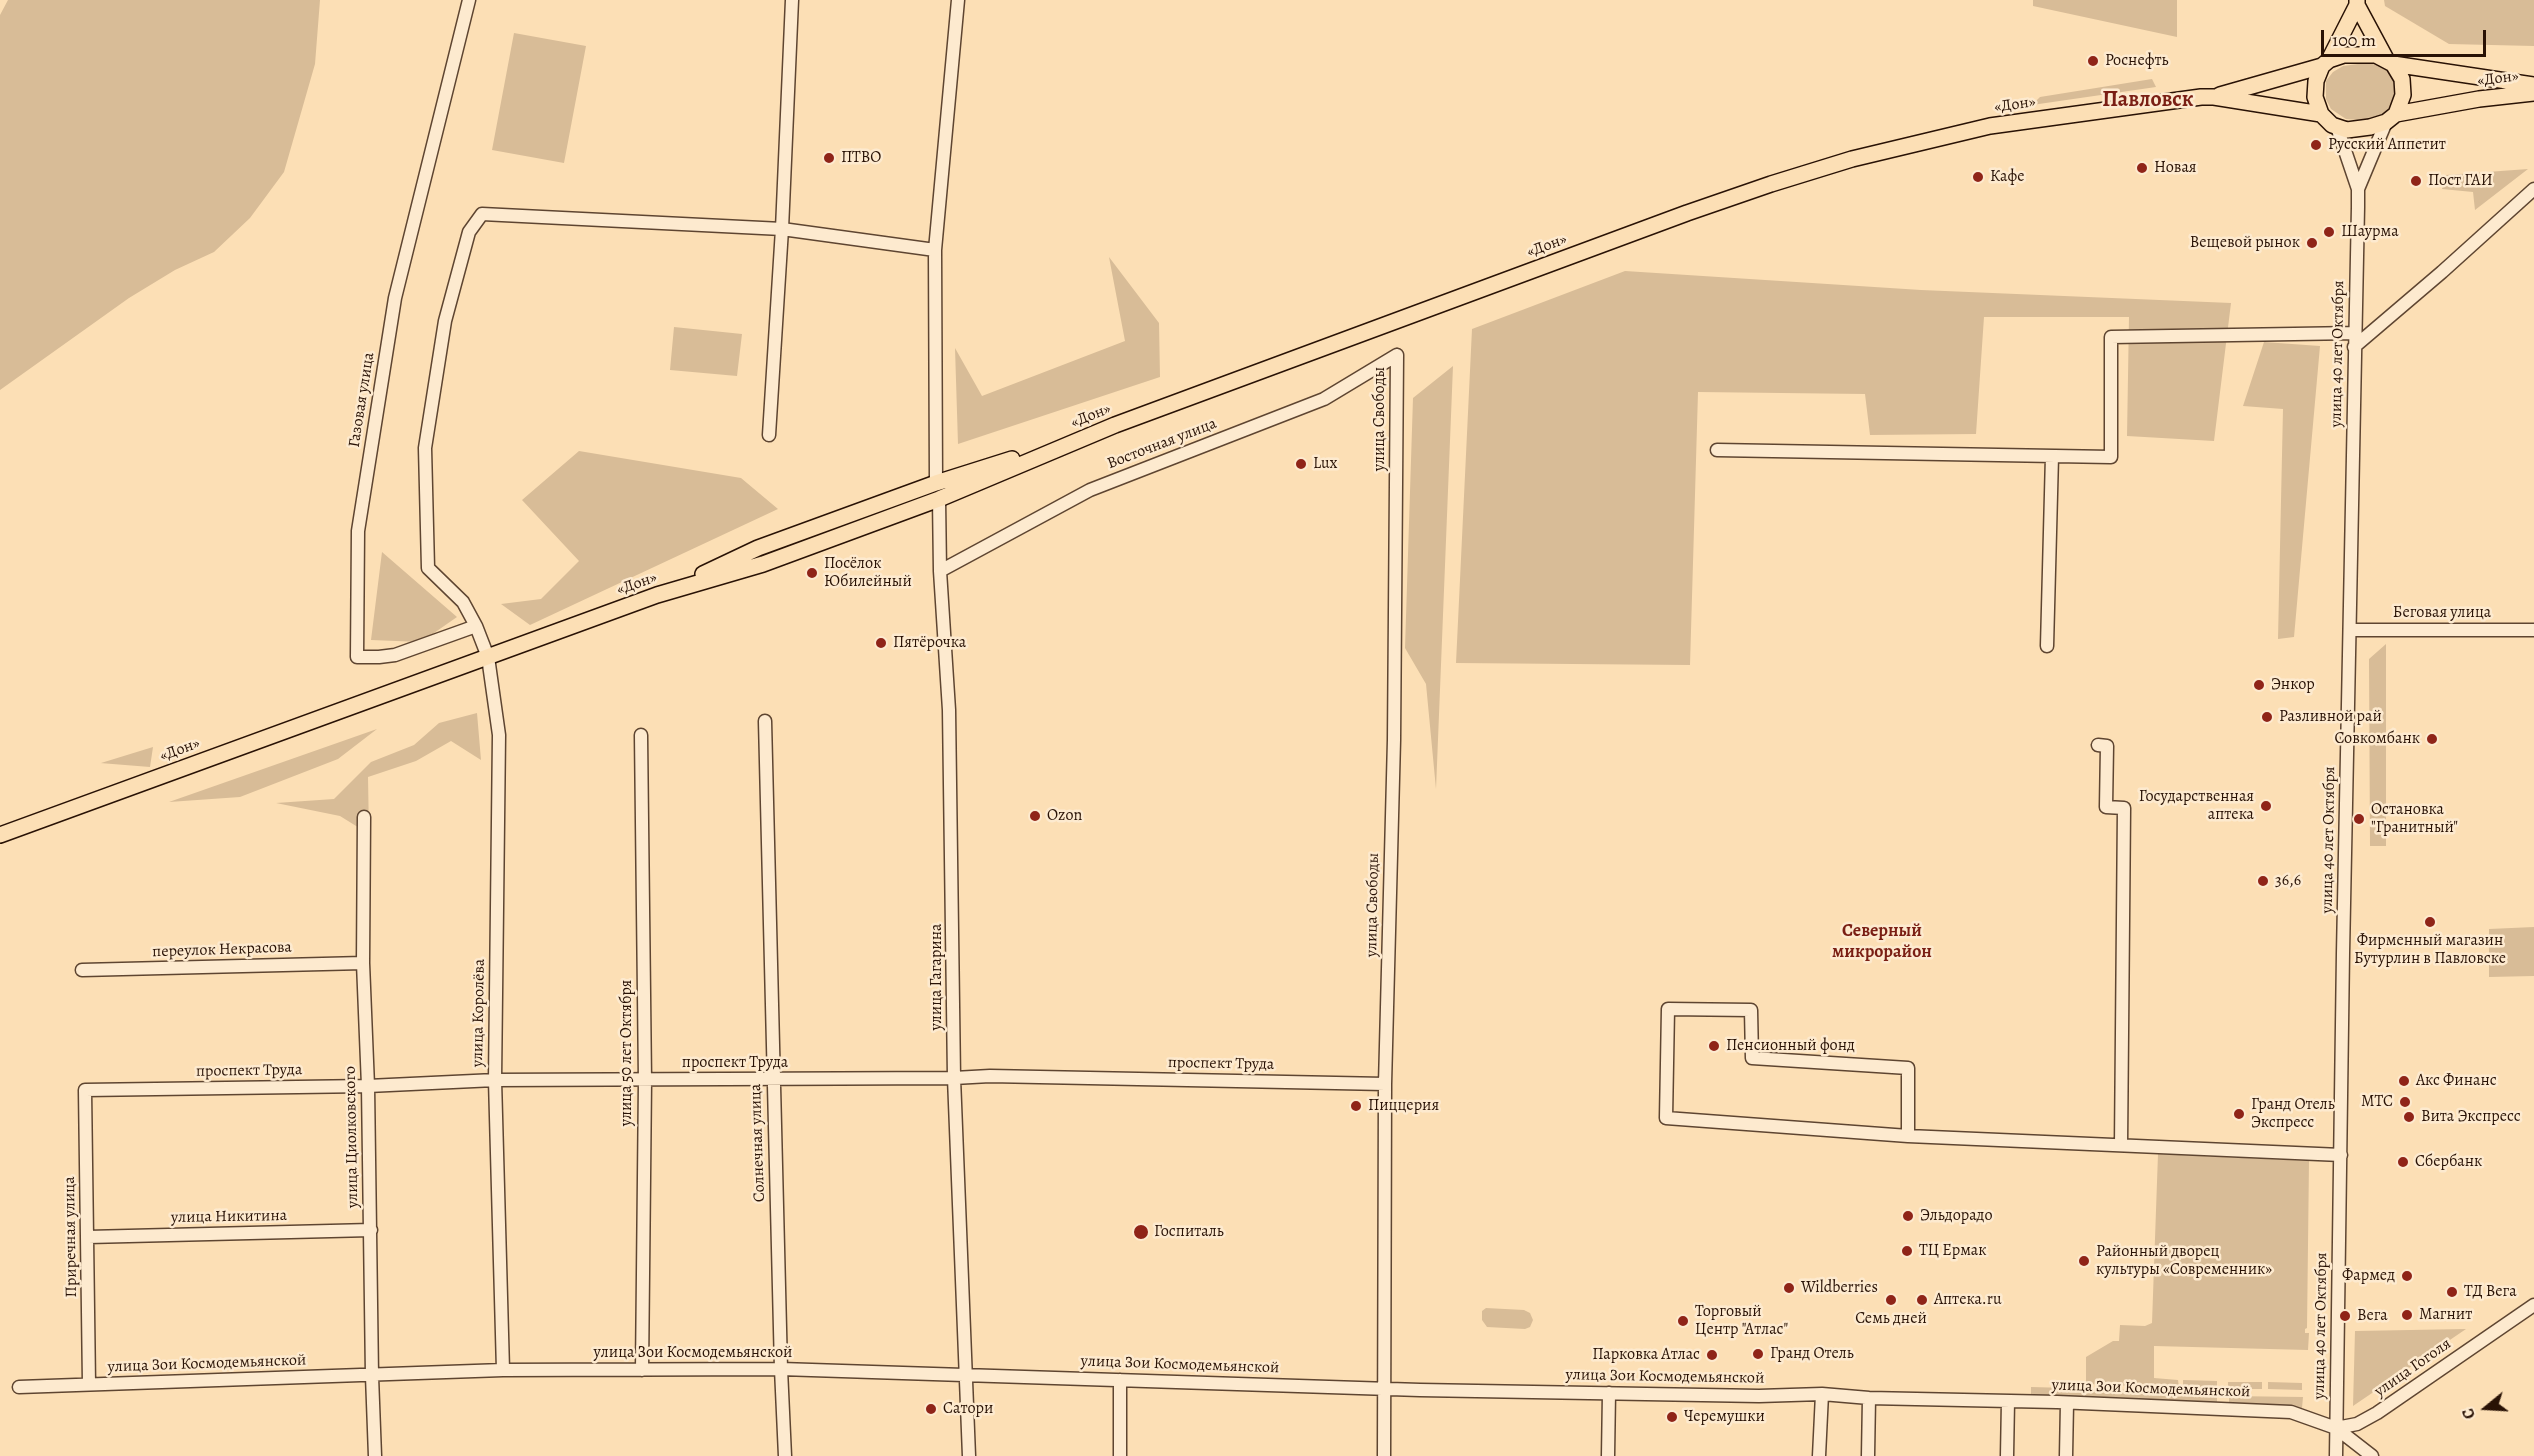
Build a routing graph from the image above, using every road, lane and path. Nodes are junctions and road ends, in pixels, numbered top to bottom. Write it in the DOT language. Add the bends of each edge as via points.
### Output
graph roads {
  1 [pos="469,0"];
  2 [pos="792,0"];
  3 [pos="958,0"];
  4 [pos="2357,3"];
  5 [pos="2390,62"];
  6 [pos="2326,63"];
  7 [pos="2534,86"];
  8 [pos="2534,93"];
  9 [pos="2214,97"];
  10 [pos="2321,114"];
  11 [pos="2391,118"];
  12 [pos="2337,128"];
  13 [pos="2358,189"];
  14 [pos="2534,189"];
  15 [pos="782,229"];
  16 [pos="935,250"];
  17 [pos="2355,333"];
  18 [pos="2354,347"];
  19 [pos="1397,355"];
  20 [pos="1115,425"];
  21 [pos="769,435"];
  22 [pos="1717,450"];
  23 [pos="2052,456"];
  24 [pos="936,483"];
  25 [pos="939,499"];
  26 [pos="940,571"];
  27 [pos="657,596"];
  28 [pos="476,626"];
  29 [pos="2349,630"];
  30 [pos="2534,630"];
  31 [pos="2047,646"];
  32 [pos="488,657"];
  33 [pos="765,721"];
  34 [pos="640,735"];
  35 [pos="2098,746"];
  36 [pos="364,817"];
  37 [pos="0,835"];
  38 [pos="363,963"];
  39 [pos="82,970"];
  40 [pos="954,1078"];
  41 [pos="495,1080"];
  42 [pos="773,1080"];
  43 [pos="645,1081"];
  44 [pos="1385,1084"];
  45 [pos="368,1086"];
  46 [pos="85,1090"];
  47 [pos="1908,1136"];
  48 [pos="2121,1145"];
  49 [pos="2340,1155"];
  50 [pos="371,1230"];
  51 [pos="88,1237"];
  52 [pos="2534,1305"];
  53 [pos="781,1369"];
  54 [pos="503,1370"];
  55 [pos="642,1370"];
  56 [pos="965,1375"];
  57 [pos="372,1376"];
  58 [pos="1120,1380"];
  59 [pos="88,1384"];
  60 [pos="19,1387"];
  61 [pos="1384,1389"];
  62 [pos="1609,1393"];
  63 [pos="1822,1395"];
  64 [pos="1869,1398"];
  65 [pos="2008,1401"];
  66 [pos="2067,1403"];
  67 [pos="2336,1428"];
  68 [pos="375,1456"];
  69 [pos="785,1456"];
  70 [pos="969,1456"];
  71 [pos="1119,1456"];
  72 [pos="1384,1456"];
  73 [pos="1608,1456"];
  74 [pos="1819,1456"];
  75 [pos="1868,1456"];
  76 [pos="2007,1456"];
  77 [pos="2066,1456"];
  78 [pos="2336,1456"];
  79 [pos="2372,1456"];
  1 -- 28 [label="street, Газовая улица" via="395,298 358,531 357,657 395,654"];
  2 -- 15 [label="street"];
  3 -- 16 [label="street"];
  4 -- 5 [label="main road"];
  4 -- 6 [label="main road"];
  5 -- 6 [label="main road, «Дон»" via="2376,55 2352,54"];
  5 -- 7 [label="main road, «Дон»"];
  5 -- 11 [label="main road" via="2402,79 2403,95"];
  6 -- 9 [label="main road, «Дон»"];
  6 -- 10 [label="main road" via="2316,81 2315,97"];
  8 -- 11 [label="main road, «Дон»" via="2479,99"];
  9 -- 10 [label="main road, «Дон»"];
  9 -- 20 [label="main road, «Дон»" via="1990,126 1842,162 1686,213"];
  10 -- 12 [label="main road"];
  11 -- 12 [label="main road, «Дон»" via="2362,129"];
  11 -- 13 [label="street, улица 40 лет Октября"];
  12 -- 13 [label="street, улица 40 лет Октября"];
  13 -- 17 [label="street, улица 40 лет Октября"];
  14 -- 18 [label="street"];
  15 -- 16 [label="street"];
  15 -- 21 [label="street"];
  15 -- 28 [label="street" via="482,214 469,232 445,321 425,448 428,568 462,602"];
  16 -- 24 [label="street"];
  17 -- 18 [label="street, улица 40 лет Октября"];
  17 -- 23 [label="street" via="2110,337 2111,457"];
  18 -- 29 [label="street, улица 40 лет Октября"];
  19 -- 26 [label="street, Восточная улица" via="1324,399 1090,490"];
  19 -- 44 [label="street, улица Свободы" via="1394,741"];
  20 -- 24 [label="main road"];
  20 -- 25 [label="main road, «Дон»"];
  22 -- 23 [label="street"];
  23 -- 31 [label="street"];
  24 -- 27 [label="main road" via="758,549"];
  25 -- 26 [label="street, улица Гагарина"];
  25 -- 27 [label="main road, «Дон»" via="763,564"];
  26 -- 40 [label="street, улица Гагарина" via="949,710"];
  27 -- 32 [label="main road, «Дон»"];
  28 -- 32 [label="street"];
  29 -- 30 [label="street, Беговая улица"];
  29 -- 49 [label="street, улица 40 лет Октября"];
  32 -- 37 [label="main road, «Дон»"];
  32 -- 41 [label="street, улица Королёва" via="499,735"];
  33 -- 42 [label="street, Солнечная улица"];
  34 -- 43 [label="street, улица 50 лет Октября"];
  35 -- 48 [label="street" via="2107,746 2106,807 2124,808"];
  36 -- 38 [label="street, улица Циолковского"];
  38 -- 39 [label="street, переулок Некрасова"];
  38 -- 45 [label="street, улица Циолковского"];
  40 -- 42 [label="street, проспект Труда"];
  40 -- 44 [label="street, проспект Труда"];
  40 -- 56 [label="street, улица Гагарина"];
  41 -- 43 [label="street, проспект Труда"];
  41 -- 45 [label="street, проспект Труда"];
  41 -- 54 [label="street, улица Королёва"];
  42 -- 43 [label="street, проспект Труда"];
  42 -- 53 [label="street, Солнечная улица"];
  43 -- 55 [label="street, улица 50 лет Октября"];
  44 -- 61 [label="street, улица Свободы"];
  45 -- 46 [label="street, проспект Труда"];
  45 -- 50 [label="street, улица Циолковского"];
  46 -- 51 [label="street, Приречная улица"];
  47 -- 47 [label="street" via="1666,1118 1668,1009 1751,1010 1752,1058 1908,1068"];
  47 -- 48 [label="street"];
  48 -- 49 [label="street"];
  49 -- 67 [label="street, улица 40 лет Октября"];
  50 -- 51 [label="street, улица Никитина"];
  50 -- 57 [label="street, улица Циолковского"];
  51 -- 59 [label="street, Приречная улица"];
  52 -- 67 [label="street, улица Гоголя" via="2377,1413 2358,1424"];
  53 -- 55 [label="street, улица Зои Космодемьянской"];
  53 -- 56 [label="street, улица Зои Космодемьянской"];
  53 -- 69 [label="street, Солнечная улица"];
  54 -- 55 [label="street, улица Зои Космодемьянской"];
  54 -- 57 [label="street, улица Зои Космодемьянской"];
  56 -- 58 [label="street, улица Зои Космодемьянской"];
  56 -- 70 [label="street, улица Гагарина"];
  57 -- 59 [label="street, улица Зои Космодемьянской"];
  57 -- 68 [label="street, улица Циолковского"];
  58 -- 61 [label="street, улица Зои Космодемьянской"];
  58 -- 71 [label="street"];
  59 -- 60 [label="street, улица Зои Космодемьянской"];
  61 -- 62 [label="street, улица Зои Космодемьянской"];
  61 -- 72 [label="street, улица Свободы"];
  62 -- 63 [label="street, улица Зои Космодемьянской"];
  62 -- 73 [label="street"];
  63 -- 64 [label="street, улица Зои Космодемьянской"];
  63 -- 74 [label="street"];
  64 -- 65 [label="street, улица Зои Космодемьянской"];
  64 -- 75 [label="street"];
  65 -- 66 [label="street, улица Зои Космодемьянской"];
  65 -- 76 [label="street"];
  66 -- 67 [label="street, улица Зои Космодемьянской" via="2291,1412"];
  66 -- 77 [label="street"];
  67 -- 78 [label="street, улица 40 лет Октября"];
  67 -- 79 [label="street, улица Зои Космодемьянской"];
}
